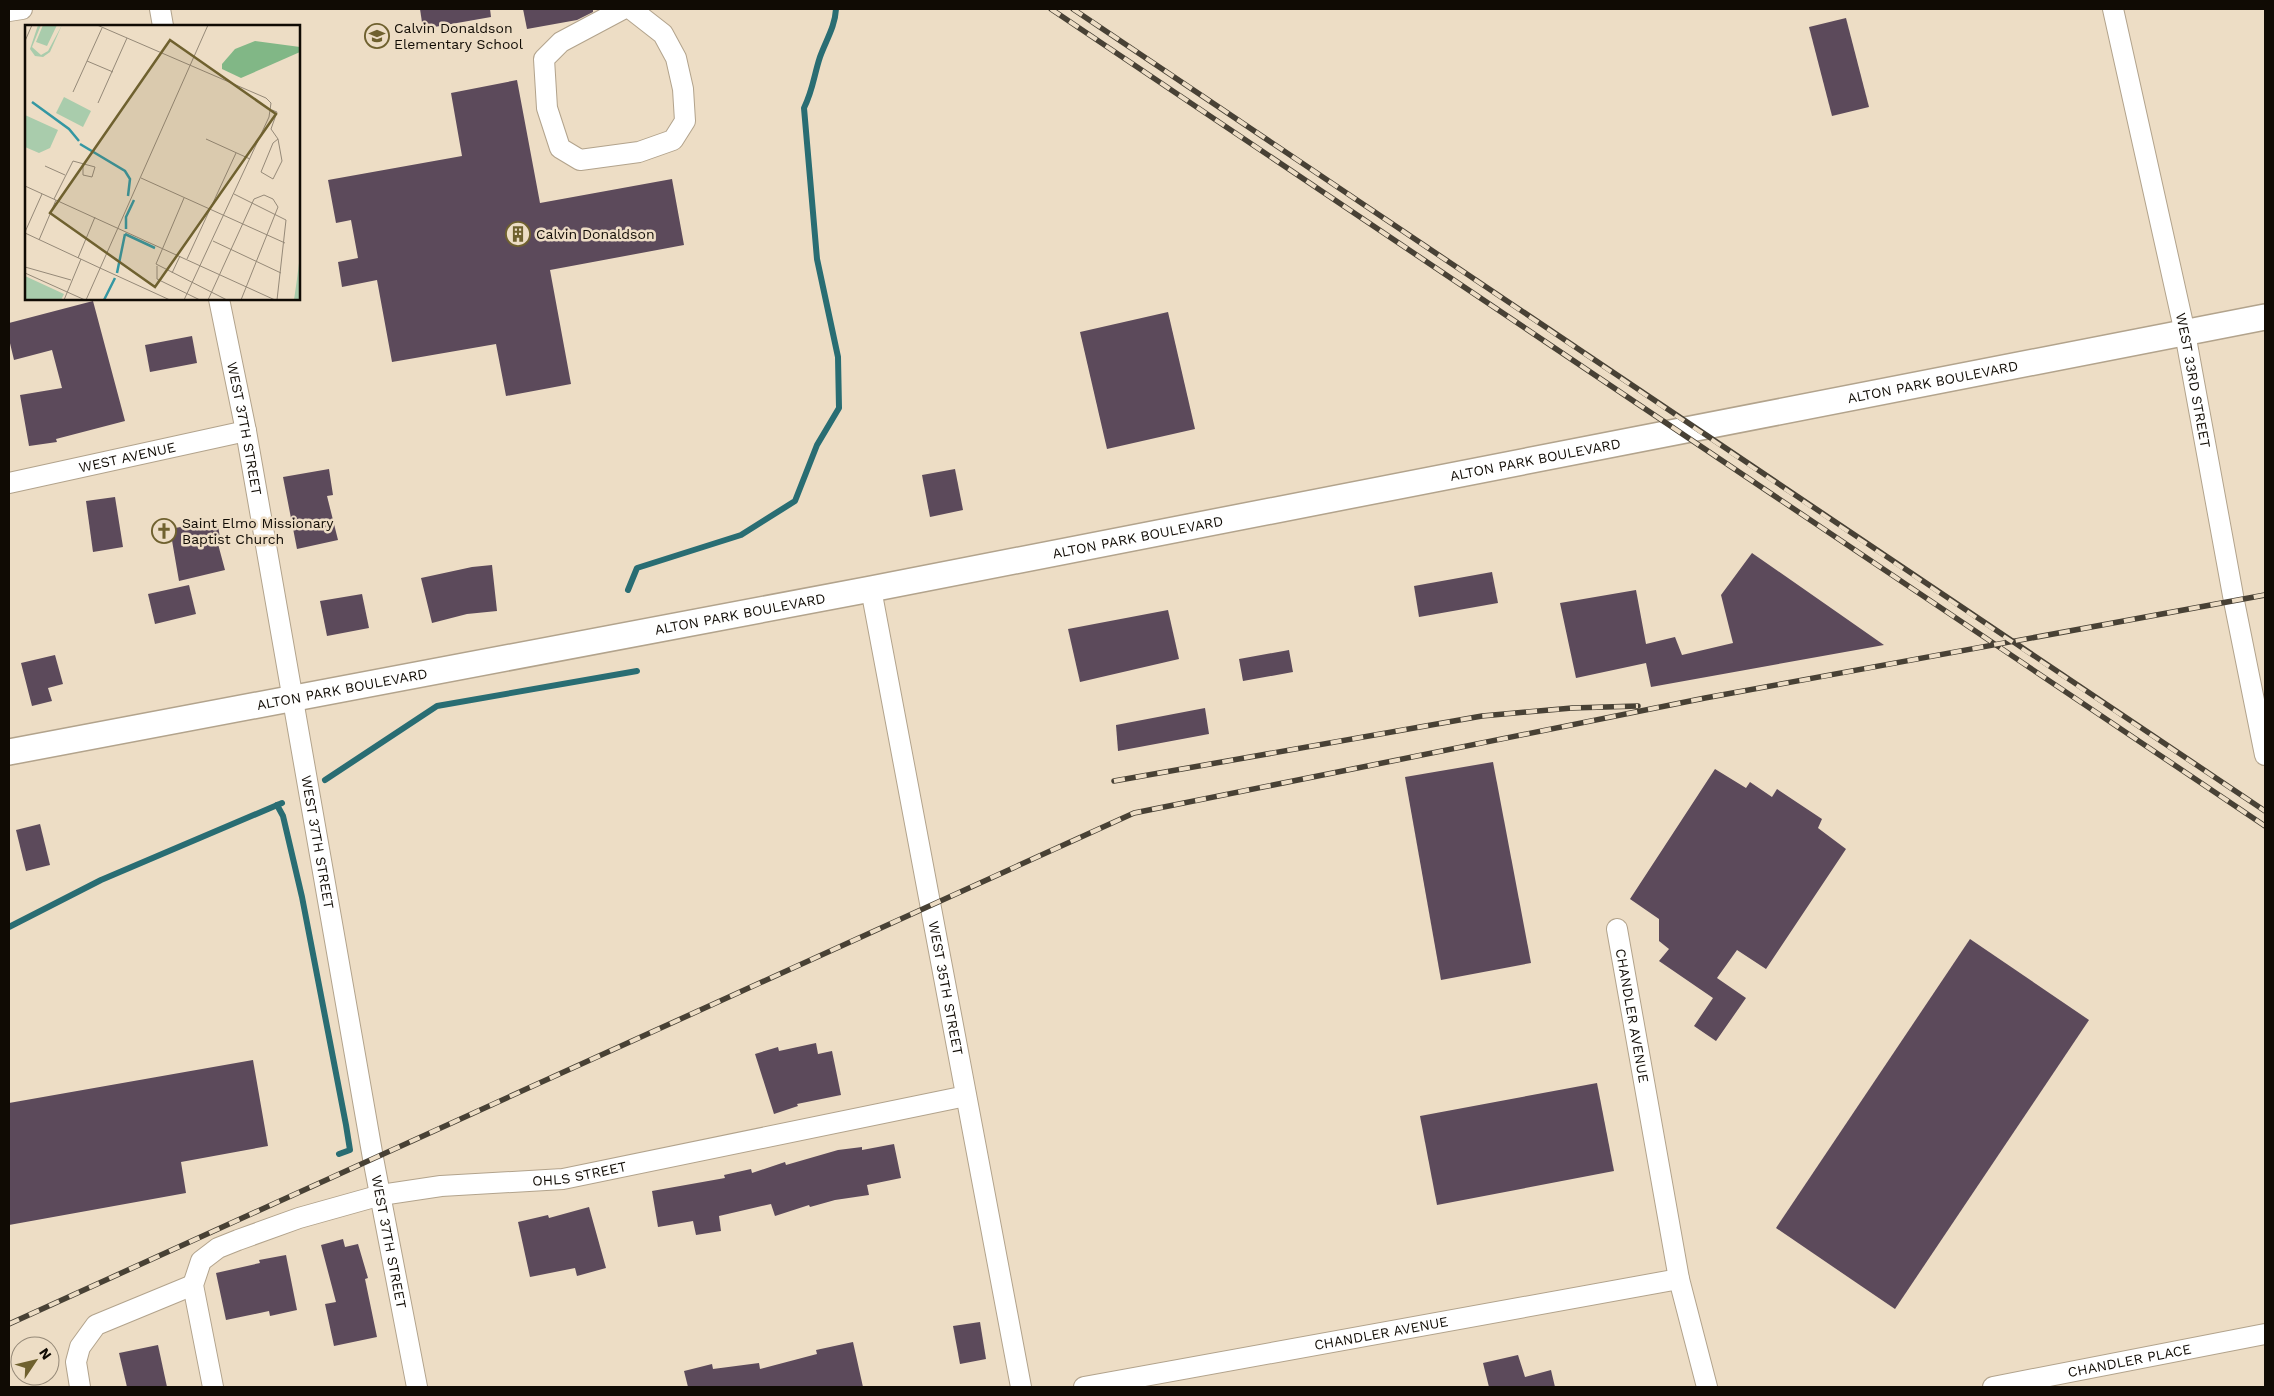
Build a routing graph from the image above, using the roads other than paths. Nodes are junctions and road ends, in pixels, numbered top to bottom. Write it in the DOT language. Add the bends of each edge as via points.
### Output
graph roads {
  1 [pos="22,9"];
  2 [pos="160,9"];
  3 [pos="622,9"];
  4 [pos="631,9"];
  5 [pos="2113,9"];
  6 [pos="9,11"];
  7 [pos="163,25"];
  8 [pos="219,300"];
  9 [pos="2265,316"];
  10 [pos="2193,331"];
  11 [pos="246,431"];
  12 [pos="9,484"];
  13 [pos="871,589"];
  14 [pos="292,699"];
  15 [pos="9,752"];
  16 [pos="2265,755"];
  17 [pos="1618,929"];
  18 [pos="966,1096"];
  19 [pos="381,1195"];
  20 [pos="1679,1279"];
  21 [pos="193,1285"];
  22 [pos="2265,1334"];
  23 [pos="80,1387"];
  24 [pos="213,1387"];
  25 [pos="418,1387"];
  26 [pos="1021,1387"];
  27 [pos="1084,1387"];
  28 [pos="1706,1387"];
  29 [pos="1993,1387"];
  1 -- 6 [label="street"];
  2 -- 7 [label="street"];
  3 -- 4 [label="street" via="561,42 544,59 547,108 560,148 580,160 639,152 673,140 685,122 683,89 676,58 663,34"];
  5 -- 10 [label="street, WEST 33RD STREET"];
  8 -- 11 [label="street, WEST 37TH STREET"];
  9 -- 10 [label="main road, ALTON PARK BOULEVARD"];
  10 -- 13 [label="main road, ALTON PARK BOULEVARD"];
  10 -- 16 [label="street, WEST 33RD STREET" via="2234,601"];
  11 -- 12 [label="street, WEST AVENUE"];
  11 -- 14 [label="street, WEST 37TH STREET"];
  13 -- 14 [label="main road, ALTON PARK BOULEVARD"];
  13 -- 18 [label="street, WEST 35TH STREET"];
  14 -- 15 [label="main road, ALTON PARK BOULEVARD"];
  14 -- 19 [label="street, WEST 37TH STREET"];
  17 -- 20 [label="street, CHANDLER AVENUE"];
  18 -- 19 [label="street, OHLS STREET" via="563,1179 441,1186"];
  18 -- 26 [label="street, WEST 35TH STREET"];
  19 -- 21 [label="street, OHLS STREET" via="299,1218 218,1248 201,1261"];
  19 -- 25 [label="street, WEST 37TH STREET"];
  20 -- 27 [label="street, CHANDLER AVENUE"];
  20 -- 28 [label="street, CHANDLER AVENUE"];
  21 -- 23 [label="street" via="96,1325 80,1347 76,1362"];
  21 -- 24 [label="street"];
  22 -- 29 [label="street, CHANDLER PLACE"];
}
